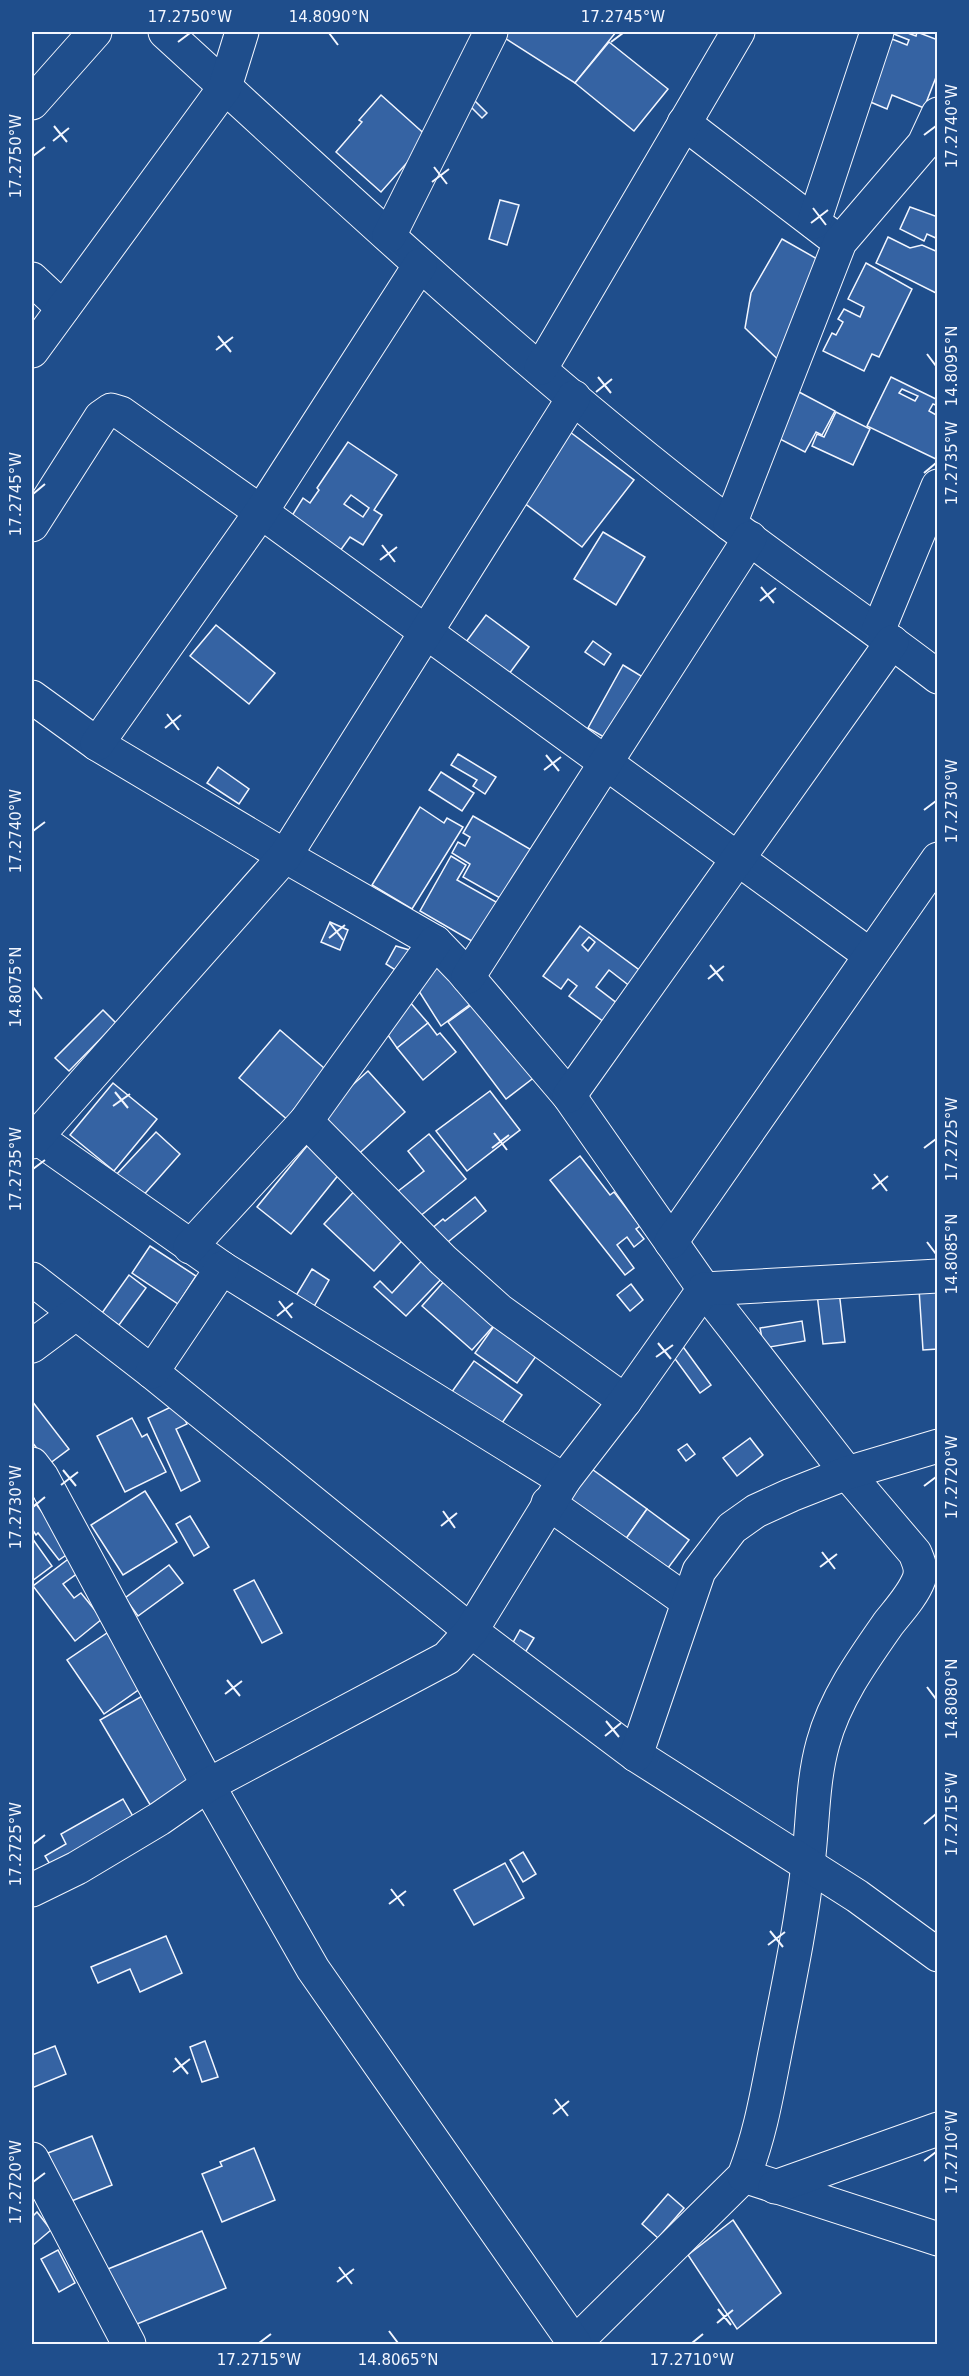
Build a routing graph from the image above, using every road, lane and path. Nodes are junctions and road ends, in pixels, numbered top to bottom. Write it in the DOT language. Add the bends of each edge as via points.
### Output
graph roads {
  1 [pos="95,32"];
  2 [pos="165,32"];
  3 [pos="242,32"];
  4 [pos="491,32"];
  5 [pos="738,32"];
  6 [pos="877,32"];
  7 [pos="225,87"];
  8 [pos="32,103"];
  9 [pos="938,114"];
  10 [pos="684,123"];
  11 [pos="813,222"];
  12 [pos="389,236"];
  13 [pos="840,242"];
  14 [pos="420,265"];
  15 [pos="32,279"];
  16 [pos="63,308"];
  17 [pos="32,351"];
  18 [pos="541,368"];
  19 [pos="574,397"];
  20 [pos="938,486"];
  21 [pos="261,512"];
  22 [pos="32,525"];
  23 [pos="740,531"];
  24 [pos="426,632"];
  25 [pos="885,637"];
  26 [pos="938,677"];
  27 [pos="32,697"];
  28 [pos="97,744"];
  29 [pos="606,762"];
  30 [pos="285,856"];
  31 [pos="738,859"];
  32 [pos="938,859"];
  33 [pos="435,942"];
  34 [pos="870,955"];
  35 [pos="468,977"];
  36 [pos="568,1096"];
  37 [pos="306,1121"];
  38 [pos="34,1139"];
  39 [pos="671,1242"];
  40 [pos="190,1247"];
  41 [pos="222,1268"];
  42 [pos="938,1276"];
  43 [pos="32,1279"];
  44 [pos="704,1289"];
  45 [pos="75,1314"];
  46 [pos="32,1346"];
  47 [pos="152,1372"];
  48 [pos="625,1401"];
  49 [pos="938,1446"];
  50 [pos="847,1473"];
  51 [pos="35,1474"];
  52 [pos="556,1492"];
  53 [pos="929,1568"];
  54 [pos="687,1601"];
  55 [pos="471,1631"];
  56 [pos="636,1755"];
  57 [pos="208,1785"];
  58 [pos="808,1866"];
  59 [pos="32,1890"];
  60 [pos="938,1955"];
  61 [pos="938,2130"];
  62 [pos="32,2159"];
  63 [pos="744,2176"];
  64 [pos="776,2187"];
  65 [pos="938,2239"];
  66 [pos="129,2344"];
  67 [pos="574,2344"];
  1 -- 8 [label="street"];
  2 -- 7 [label="street"];
  3 -- 7 [label="street"];
  4 -- 12 [label="street"];
  5 -- 10 [label="street"];
  6 -- 11 [label="street"];
  7 -- 12 [label="street"];
  7 -- 16 [label="street"];
  9 -- 13 [label="street" via="924,144"];
  10 -- 11 [label="street"];
  10 -- 18 [label="street"];
  11 -- 13 [label="street"];
  12 -- 14 [label="street"];
  13 -- 23 [label="street"];
  14 -- 18 [label="street"];
  14 -- 21 [label="street"];
  15 -- 16 [label="street"];
  16 -- 17 [label="street"];
  18 -- 19 [label="street"];
  19 -- 23 [label="street"];
  19 -- 24 [label="street"];
  20 -- 25 [label="street"];
  21 -- 22 [label="street" via="121,413 111,410 102,417"];
  21 -- 24 [label="street"];
  21 -- 28 [label="street"];
  23 -- 25 [label="street"];
  23 -- 29 [label="street"];
  24 -- 29 [label="street"];
  24 -- 30 [label="street"];
  25 -- 26 [label="street"];
  25 -- 31 [label="street"];
  27 -- 28 [label="street"];
  28 -- 30 [label="street"];
  29 -- 31 [label="street"];
  29 -- 35 [label="street"];
  30 -- 33 [label="street"];
  30 -- 38 [label="street"];
  31 -- 34 [label="street"];
  31 -- 36 [label="street"];
  32 -- 34 [label="street"];
  33 -- 35 [label="street"];
  33 -- 37 [label="street"];
  34 -- 39 [label="street"];
  35 -- 36 [label="street"];
  36 -- 39 [label="street"];
  37 -- 40 [label="street"];
  37 -- 48 [label="street" via="443,1260 492,1303"];
  38 -- 40 [label="street"];
  39 -- 44 [label="street"];
  40 -- 41 [label="street"];
  41 -- 47 [label="street"];
  41 -- 52 [label="street"];
  42 -- 44 [label="street"];
  43 -- 45 [label="street"];
  44 -- 48 [label="street"];
  44 -- 50 [label="street"];
  45 -- 46 [label="street"];
  45 -- 47 [label="street"];
  47 -- 55 [label="street"];
  48 -- 52 [label="street"];
  49 -- 50 [label="street"];
  50 -- 53 [label="street"];
  50 -- 54 [label="street" via="776,1501 732,1528 699,1571"];
  51 -- 57 [label="street"];
  52 -- 54 [label="street"];
  52 -- 55 [label="street"];
  53 -- 58 [label="street" via="854,1674 830,1719 817,1770"];
  54 -- 56 [label="street"];
  55 -- 56 [label="street"];
  55 -- 57 [label="street" via="447,1658"];
  56 -- 58 [label="street"];
  57 -- 59 [label="street" via="77,1868"];
  57 -- 67 [label="street" via="313,1969"];
  58 -- 60 [label="street"];
  58 -- 63 [label="street" via="765,2108 758,2141"];
  61 -- 64 [label="street"];
  62 -- 66 [label="street"];
  63 -- 64 [label="street"];
  63 -- 67 [label="street"];
  64 -- 65 [label="street"];
}
